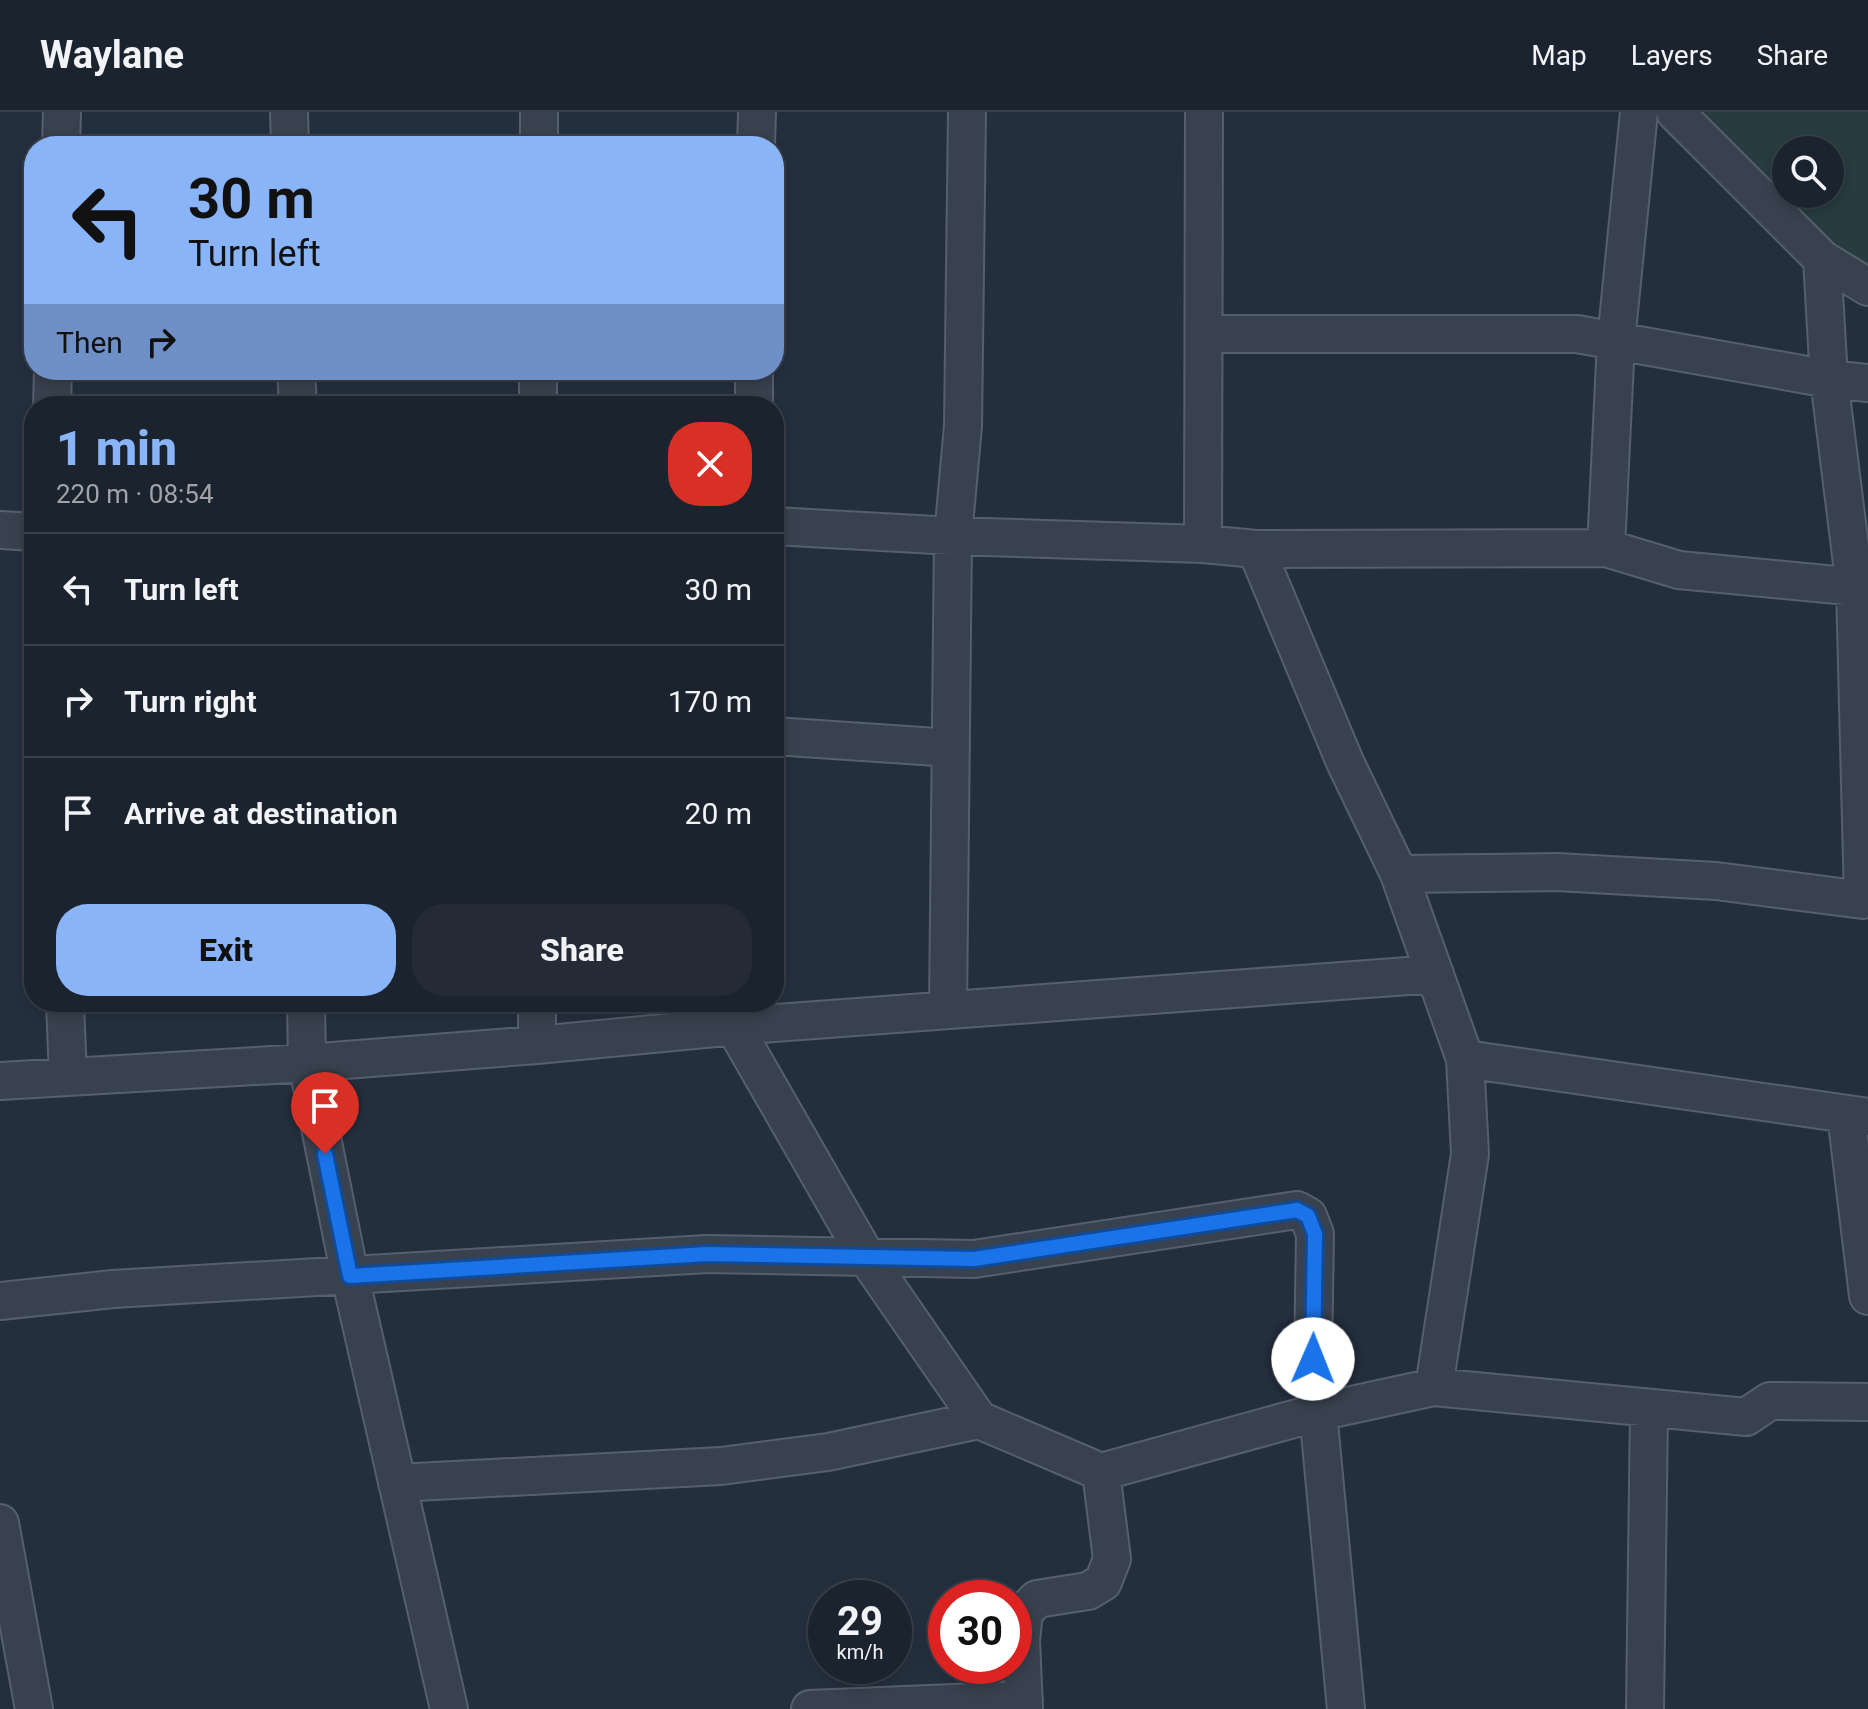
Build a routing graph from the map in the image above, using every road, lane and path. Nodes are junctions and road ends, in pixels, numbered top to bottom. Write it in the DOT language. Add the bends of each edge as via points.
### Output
graph roads {
  1 [pos="62,112"];
  2 [pos="289,112"];
  3 [pos="539,112"];
  4 [pos="757,112"];
  5 [pos="967,112"];
  6 [pos="1204,112"];
  7 [pos="1639,112"];
  8 [pos="1675,112"];
  9 [pos="61,136"];
  10 [pos="290,136"];
  11 [pos="539,136"];
  12 [pos="756,136"];
  13 [pos="1822,259"];
  14 [pos="1868,287"];
  15 [pos="1204,334"];
  16 [pos="1616,341"];
  17 [pos="1829,379"];
  18 [pos="1868,383"];
  19 [pos="784,527"];
  20 [pos="0,530"];
  21 [pos="24,531"];
  22 [pos="953,536"];
  23 [pos="1203,544"];
  24 [pos="1606,548"];
  25 [pos="1256,549"];
  26 [pos="1862,588"];
  27 [pos="784,737"];
  28 [pos="951,748"];
  29 [pos="1399,874"];
  30 [pos="1435,974"];
  31 [pos="948,1010"];
  32 [pos="65,1012"];
  33 [pos="306,1012"];
  34 [pos="537,1012"];
  35 [pos="728,1014"];
  36 [pos="537,1045"];
  37 [pos="1465,1059"];
  38 [pos="307,1063"];
  39 [pos="68,1077"];
  40 [pos="0,1081"];
  41 [pos="1857,1116"];
  42 [pos="867,1258"];
  43 [pos="350,1276"];
  44 [pos="1868,1296"];
  45 [pos="0,1301"];
  46 [pos="1434,1387"];
  47 [pos="1868,1402"];
  48 [pos="1649,1410"];
  49 [pos="1319,1412"];
  50 [pos="979,1420"];
  51 [pos="1101,1472"];
  52 [pos="397,1483"];
  53 [pos="0,1523"];
  54 [pos="1024,1704"];
  55 [pos="34,1709"];
  56 [pos="449,1709"];
  57 [pos="810,1709"];
  58 [pos="1346,1709"];
  59 [pos="1645,1709"];
  1 -- 9 [label="street"];
  2 -- 10 [label="street"];
  3 -- 11 [label="street"];
  4 -- 12 [label="street"];
  5 -- 22 [label="street" via="963,426"];
  6 -- 15 [label="street"];
  7 -- 16 [label="street"];
  8 -- 13 [label="street"];
  13 -- 14 [label="street"];
  13 -- 17 [label="street"];
  15 -- 16 [label="street" via="1577,334"];
  15 -- 23 [label="street"];
  16 -- 17 [label="street"];
  16 -- 24 [label="street"];
  17 -- 18 [label="street"];
  17 -- 26 [label="street"];
  19 -- 22 [label="street"];
  20 -- 21 [label="street"];
  22 -- 23 [label="street"];
  22 -- 28 [label="street"];
  23 -- 25 [label="street"];
  24 -- 25 [label="street"];
  24 -- 26 [label="street" via="1679,570"];
  25 -- 29 [label="street" via="1345,762"];
  26 -- 29 [label="street" via="1858,803 1863,900 1652,877"];
  27 -- 28 [label="street"];
  28 -- 31 [label="street"];
  29 -- 30 [label="street"];
  30 -- 31 [label="street"];
  30 -- 37 [label="street"];
  31 -- 35 [label="street"];
  32 -- 39 [label="street"];
  33 -- 38 [label="street"];
  34 -- 36 [label="street"];
  35 -- 36 [label="street"];
  35 -- 42 [label="street"];
  36 -- 38 [label="street"];
  37 -- 41 [label="street"];
  37 -- 46 [label="street" via="1470,1154"];
  38 -- 39 [label="street"];
  38 -- 43 [label="street"];
  39 -- 40 [label="street"];
  41 -- 44 [label="street"];
  42 -- 43 [label="street" via="707,1254"];
  42 -- 49 [label="street" via="974,1259 1297,1210 1308,1216 1315,1234 1313,1359"];
  42 -- 50 [label="street"];
  43 -- 45 [label="street"];
  43 -- 52 [label="street"];
  46 -- 48 [label="street"];
  46 -- 49 [label="street"];
  47 -- 48 [label="street" via="1770,1401 1746,1417"];
  48 -- 59 [label="street"];
  49 -- 51 [label="street"];
  49 -- 58 [label="street"];
  50 -- 51 [label="street"];
  50 -- 52 [label="street" via="828,1452 721,1466"];
  51 -- 54 [label="street" via="1112,1559 1103,1582 1088,1591 1037,1599 1024,1612"];
  52 -- 56 [label="street"];
  53 -- 55 [label="street"];
  54 -- 57 [label="street"];
}
